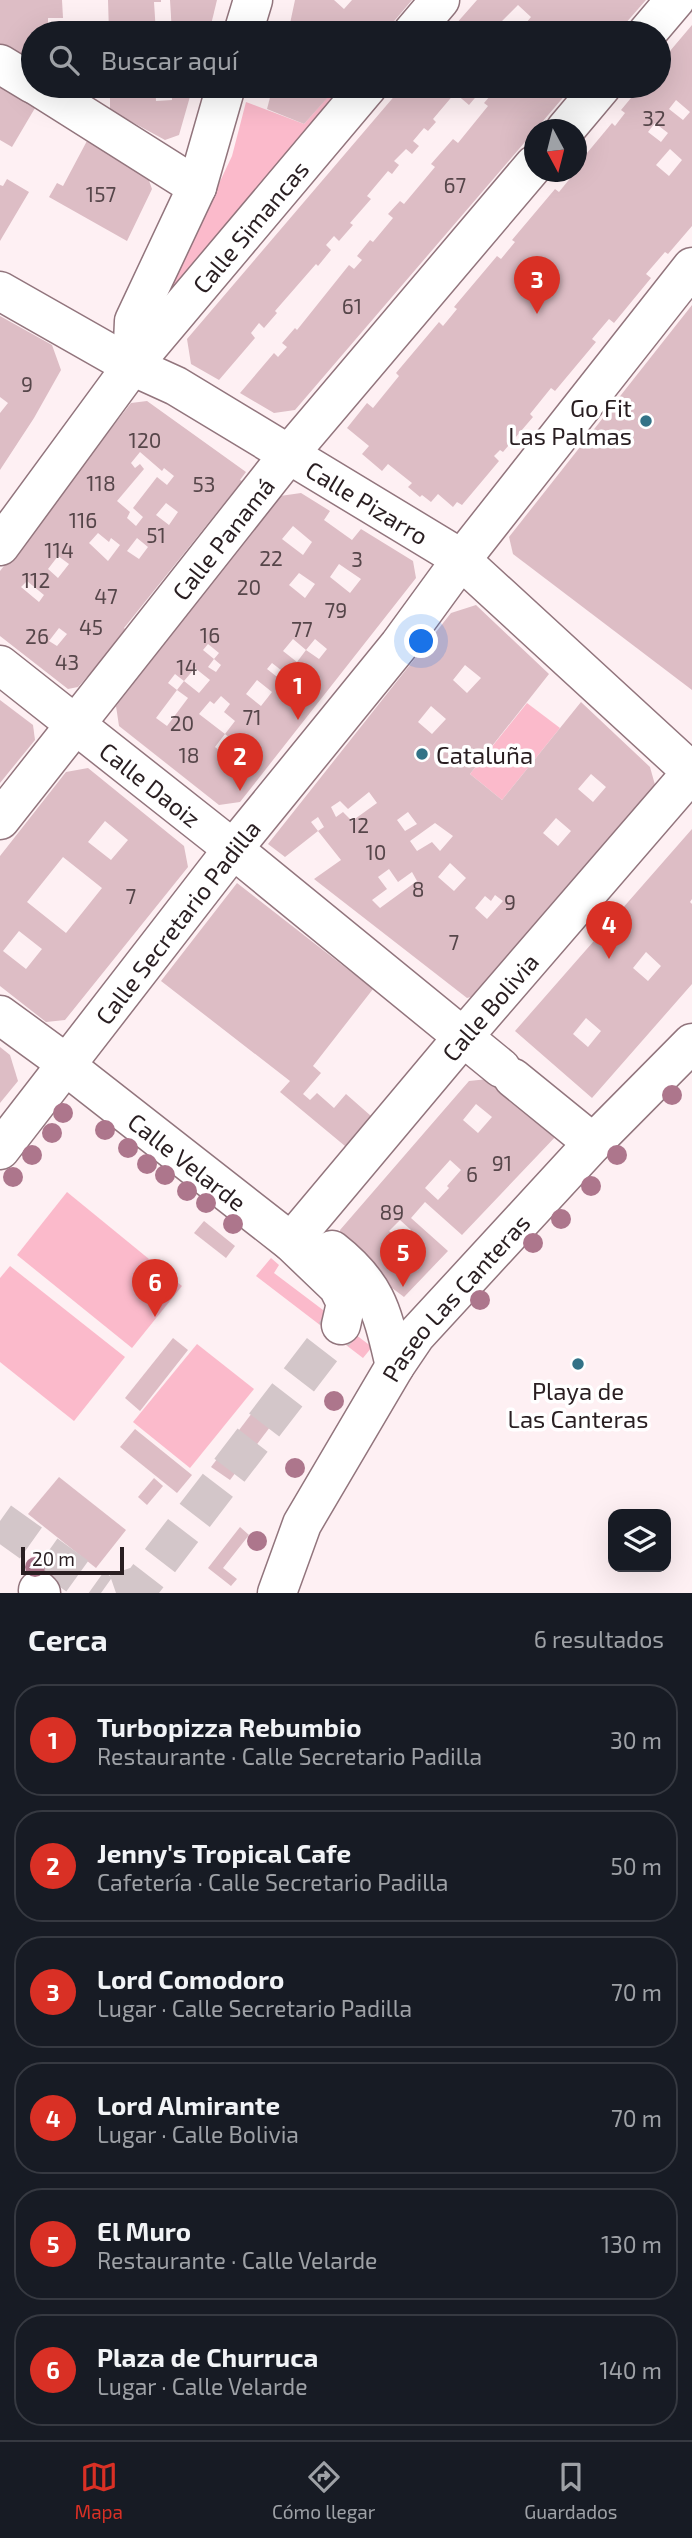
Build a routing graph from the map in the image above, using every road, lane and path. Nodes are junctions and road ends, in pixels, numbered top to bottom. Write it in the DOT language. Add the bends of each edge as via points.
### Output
graph roads {
  1 [pos="253,0"];
  2 [pos="440,0"];
  3 [pos="675,0"];
  4 [pos="247,21"];
  5 [pos="422,21"];
  6 [pos="657,21"];
  7 [pos="0,64"];
  8 [pos="21,77"];
  9 [pos="56,98"];
  10 [pos="223,98"];
  11 [pos="358,98"];
  12 [pos="592,98"];
  13 [pos="574,119"];
  14 [pos="524,178"];
  15 [pos="197,187"];
  16 [pos="692,267"];
  17 [pos="0,291"];
  18 [pos="132,366"];
  19 [pos="289,454"];
  20 [pos="0,546"];
  21 [pos="461,560"];
  22 [pos="0,665"];
  23 [pos="76,725"];
  24 [pos="686,755"];
  25 [pos="0,820"];
  26 [pos="233,849"];
  27 [pos="0,1015"];
  28 [pos="463,1037"];
  29 [pos="692,1044"];
  30 [pos="66,1066"];
  31 [pos="593,1143"];
  32 [pos="0,1150"];
  33 [pos="297,1234"];
  34 [pos="337,1268"];
  35 [pos="341,1325"];
  36 [pos="416,1335"];
  37 [pos="395,1366"];
  38 [pos="277,1593"];
  1 -- 4 [label="street"];
  2 -- 5 [label="street"];
  3 -- 6 [label="street"];
  7 -- 8 [label="street"];
  9 -- 15 [label="street"];
  10 -- 15 [label="street"];
  11 -- 18 [label="street, Calle Simancas"];
  12 -- 13 [label="street"];
  14 -- 19 [label="street, Calle Panamá"];
  15 -- 18 [label="street" via="134,321"];
  16 -- 21 [label="street, Calle Secretario Padilla"];
  17 -- 18 [label="street, Calle Pizarro"];
  18 -- 19 [label="street, Calle Pizarro" via="176,386"];
  18 -- 20 [label="street, Calle Simancas"];
  19 -- 21 [label="street, Calle Pizarro"];
  19 -- 23 [label="street, Calle Panamá"];
  21 -- 24 [label="street, Calle Pizarro"];
  21 -- 26 [label="street, Calle Secretario Padilla" via="399,645"];
  22 -- 23 [label="street, Calle Daoiz"];
  23 -- 25 [label="street, Calle Panamá"];
  23 -- 26 [label="street, Calle Daoiz"];
  24 -- 28 [label="street, Calle Bolivia"];
  26 -- 28 [label="street, Calle Daoiz"];
  26 -- 30 [label="street, Calle Secretario Padilla"];
  27 -- 30 [label="street, Calle Velarde"];
  28 -- 31 [label="street, Calle Daoiz"];
  28 -- 33 [label="street, Calle Bolivia"];
  29 -- 31 [label="street, Paseo Las Canteras"];
  30 -- 32 [label="street, Calle Secretario Padilla"];
  30 -- 33 [label="street, Calle Velarde"];
  31 -- 36 [label="street, Paseo Las Canteras"];
  33 -- 34 [label="street, Calle Velarde"];
  34 -- 35 [label="street, Calle Velarde" via="338,1287 346,1303"];
  34 -- 36 [label="street, Calle Velarde" via="401,1301"];
  34 -- 37 [label="street, Calle Velarde" via="375,1296"];
  36 -- 37 [label="street, Paseo Las Canteras"];
  37 -- 38 [label="street, Paseo Las Canteras" via="302,1524"];
}
